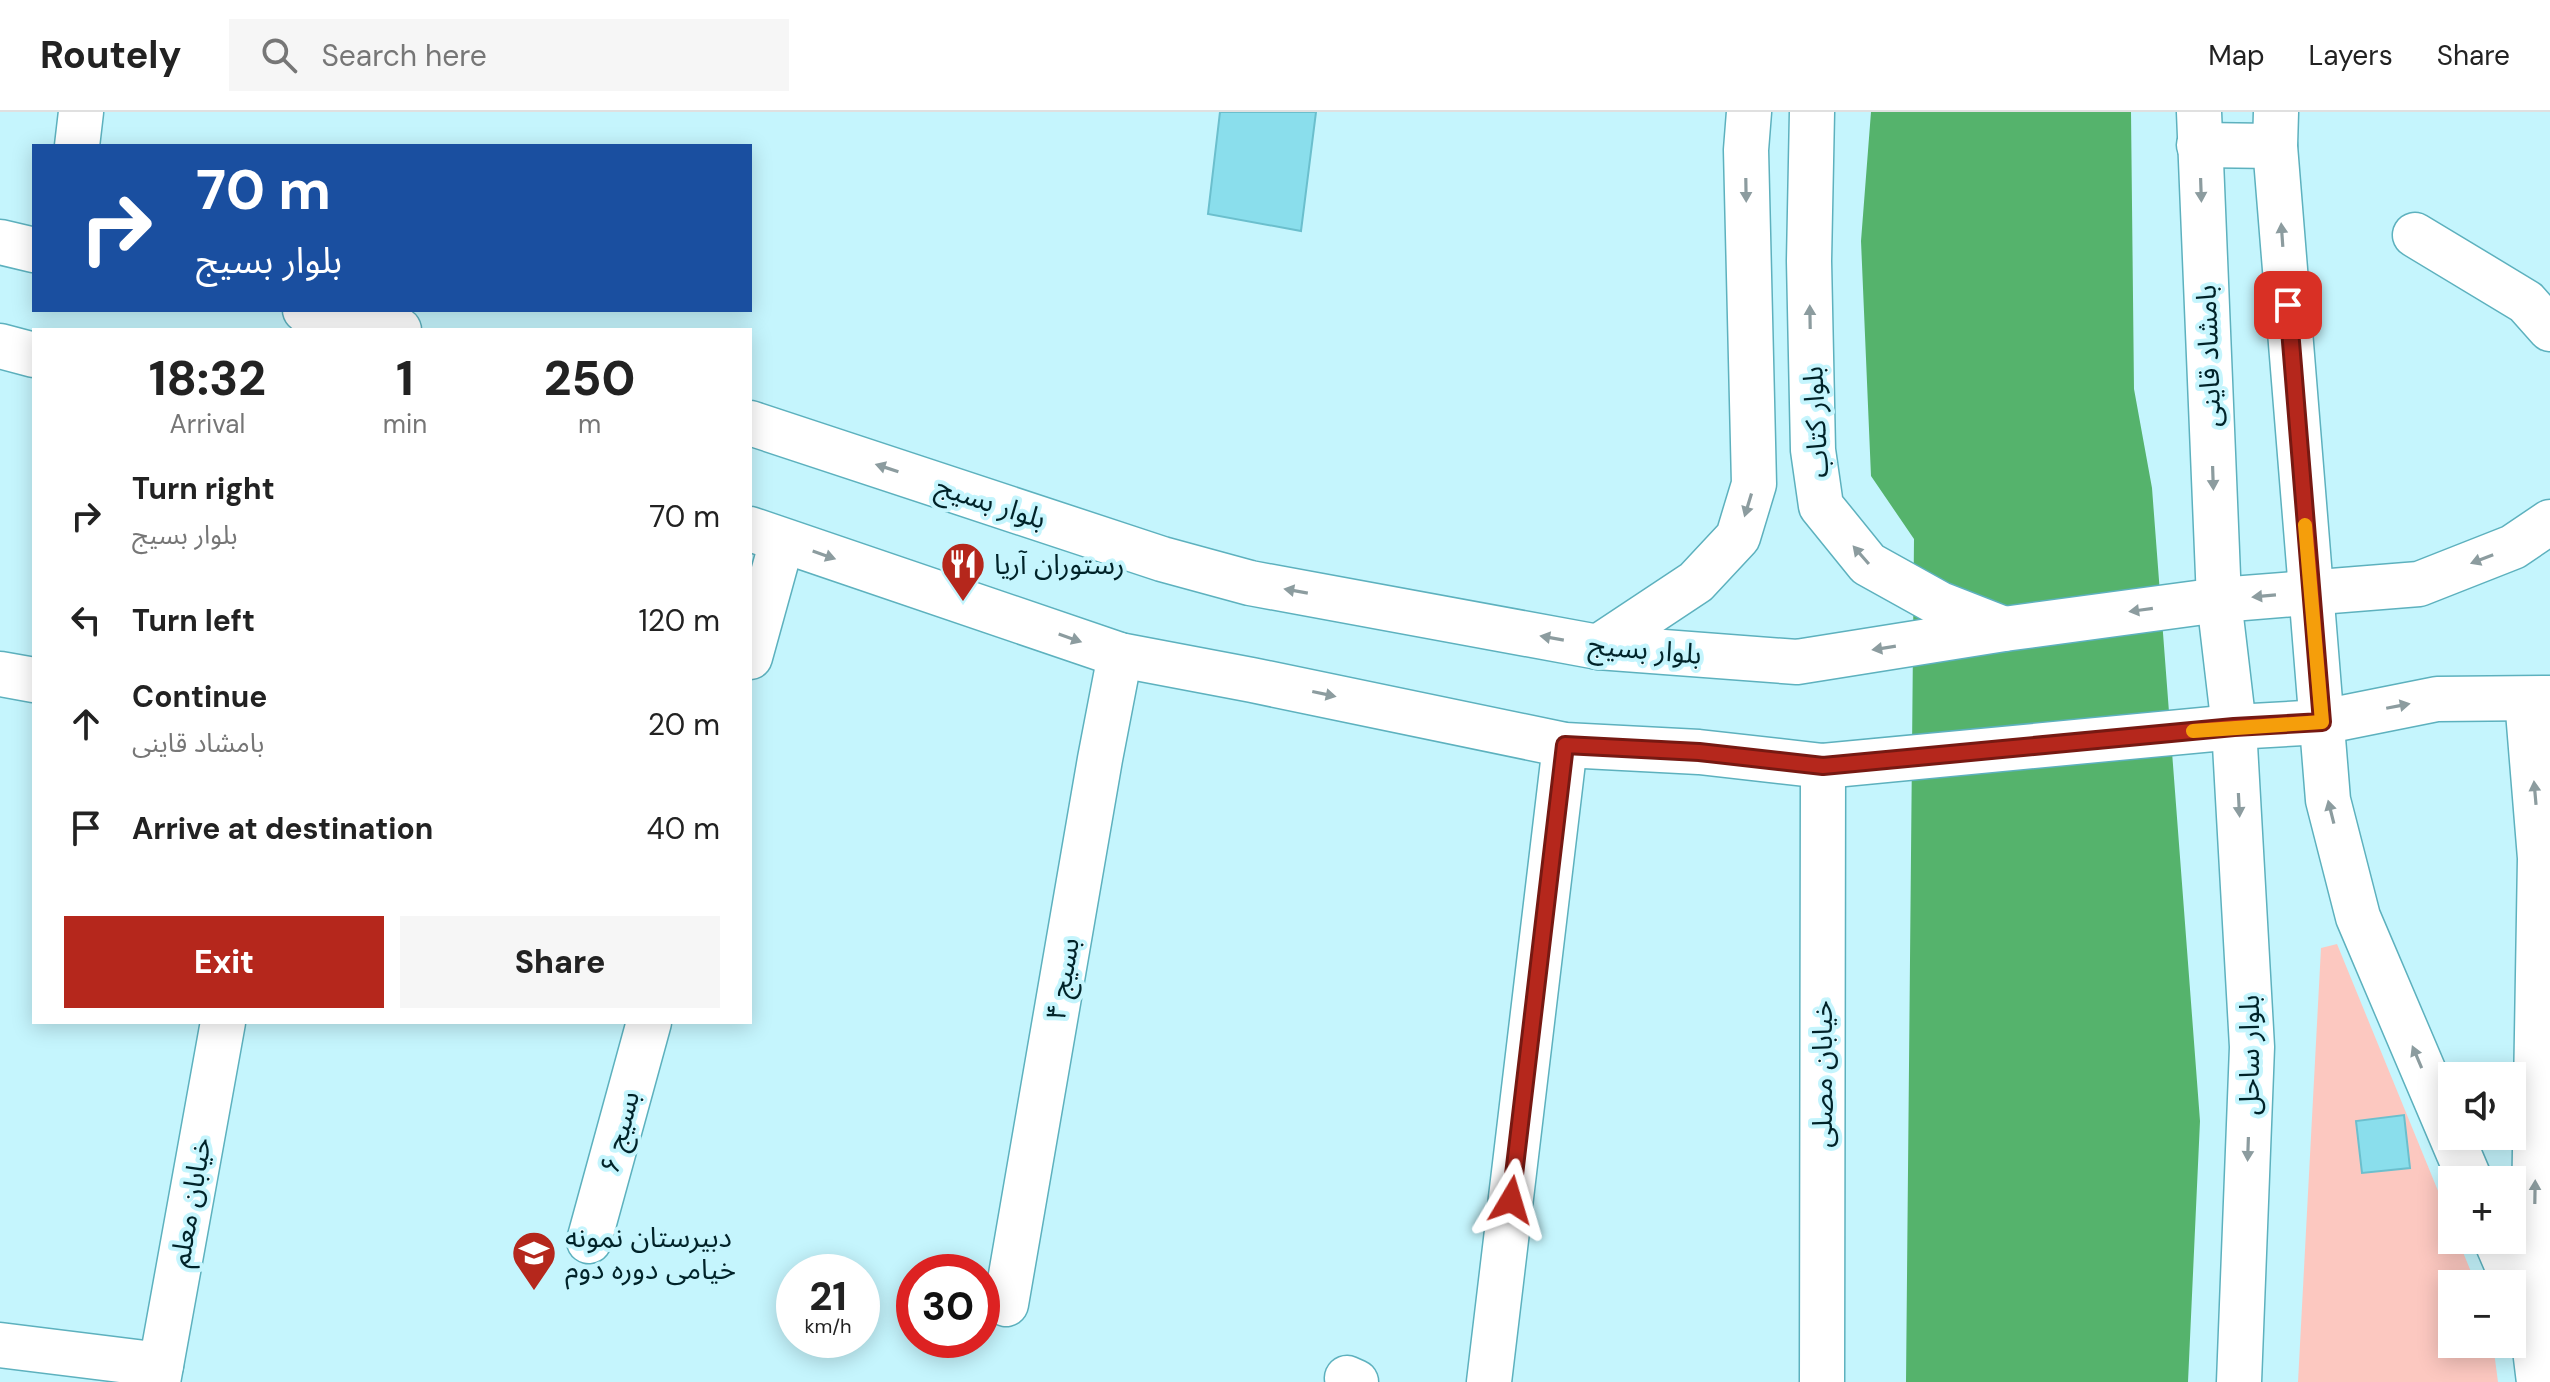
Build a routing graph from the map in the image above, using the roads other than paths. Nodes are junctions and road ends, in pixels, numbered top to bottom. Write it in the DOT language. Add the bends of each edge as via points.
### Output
graph roads {
  1 [pos="81,112"];
  2 [pos="1749,112"];
  3 [pos="1812,112"];
  4 [pos="2199,128"];
  5 [pos="2276,129"];
  6 [pos="77,144"];
  7 [pos="2415,235"];
  8 [pos="0,242"];
  9 [pos="32,250"];
  10 [pos="313,312"];
  11 [pos="378,328"];
  12 [pos="2550,329"];
  13 [pos="0,346"];
  14 [pos="32,354"];
  15 [pos="752,424"];
  16 [pos="1755,445"];
  17 [pos="1813,450"];
  18 [pos="2550,522"];
  19 [pos="766,535"];
  20 [pos="2310,592"];
  21 [pos="2219,600"];
  22 [pos="2004,629"];
  23 [pos="752,642"];
  24 [pos="1598,647"];
  25 [pos="1120,655"];
  26 [pos="0,674"];
  27 [pos="32,680"];
  28 [pos="2539,699"];
  29 [pos="2322,722"];
  30 [pos="2234,727"];
  31 [pos="1565,745"];
  32 [pos="1823,766"];
  33 [pos="223,1024"];
  34 [pos="648,1024"];
  35 [pos="2464,1166"];
  36 [pos="589,1241"];
  37 [pos="2502,1254"];
  38 [pos="1006,1304"];
  39 [pos="2532,1325"];
  40 [pos="0,1345"];
  41 [pos="159,1374"];
  42 [pos="1489,1382"];
  43 [pos="1822,1382"];
  44 [pos="2239,1382"];
  45 [pos="2539,1382"];
  1 -- 6 [label="main road"];
  2 -- 16 [label="main road, one-way"];
  17 -- 3 [label="main road, بلوار کتاب, one-way"];
  4 -- 5 [label="main road"];
  4 -- 21 [label="main road, بامشاد قاینی, one-way"];
  20 -- 5 [label="main road, one-way"];
  7 -- 12 [label="main road" via="2526,302"];
  8 -- 9 [label="main road"];
  10 -- 11 [label="main road"];
  13 -- 14 [label="main road"];
  24 -- 15 [label="main road, بلوار بسیج, one-way" via="1250,583"];
  16 -- 17 [label="main road" via="1775,466 1807,461"];
  16 -- 24 [label="main road, one-way" via="1754,484 1738,537 1696,582"];
  22 -- 17 [label="main road, بلوار کتاب, one-way" via="1940,604 1868,564 1821,506"];
  18 -- 20 [label="main road, بلوار بسیج, one-way" via="2513,547 2419,584"];
  19 -- 23 [label="main road"];
  19 -- 25 [label="main road, one-way"];
  20 -- 21 [label="main road, بلوار بسیج, one-way"];
  20 -- 29 [label="main road"];
  21 -- 22 [label="main road, بلوار بسیج, one-way"];
  21 -- 30 [label="main road, بامشاد قاینی"];
  22 -- 24 [label="main road, بلوار بسیج, one-way" via="1797,662"];
  25 -- 31 [label="main road, one-way"];
  25 -- 38 [label="main road, بسیج ۴"];
  26 -- 27 [label="main road"];
  29 -- 28 [label="main road, one-way" via="2437,699"];
  39 -- 28 [label="main road, one-way"];
  29 -- 30 [label="main road"];
  35 -- 29 [label="main road, one-way" via="2358,917 2328,800"];
  30 -- 32 [label="main road"];
  30 -- 44 [label="main road, بلوار ساحل, one-way" via="2252,1047"];
  31 -- 32 [label="main road"];
  31 -- 42 [label="main road"];
  32 -- 43 [label="main road, خیابان مصلی"];
  33 -- 41 [label="main road, خیابان معلم"];
  34 -- 36 [label="main road, بسیج ۶"];
  37 -- 39 [label="main road"];
  39 -- 45 [label="main road"];
  40 -- 41 [label="main road"];
}
